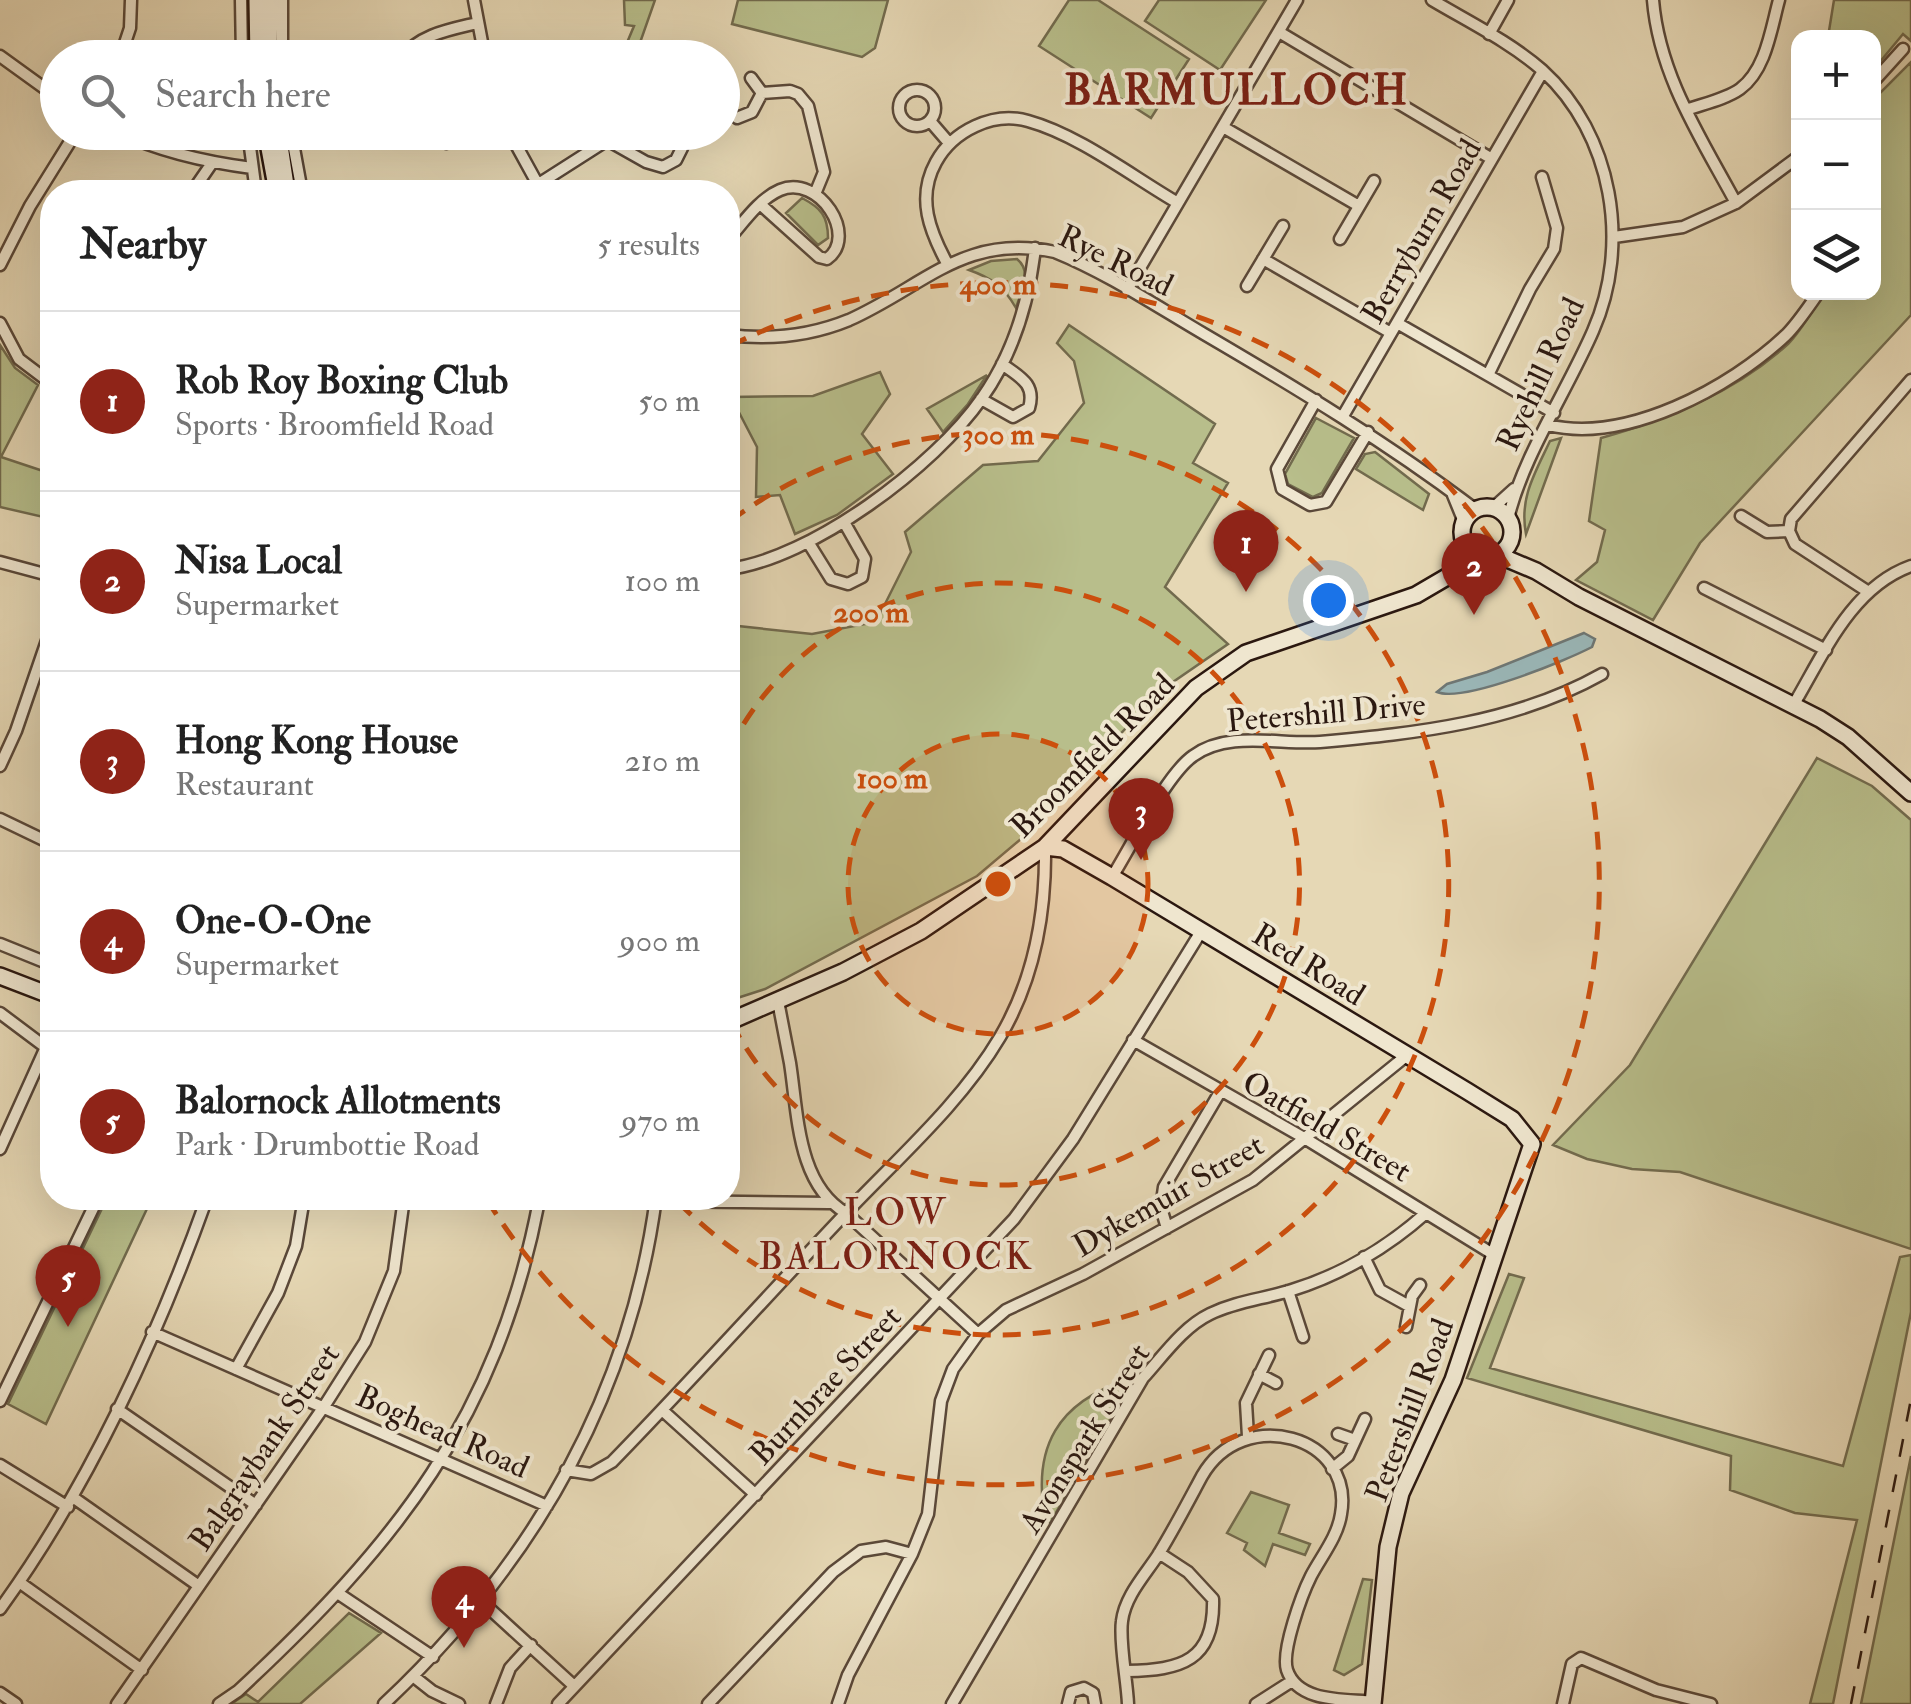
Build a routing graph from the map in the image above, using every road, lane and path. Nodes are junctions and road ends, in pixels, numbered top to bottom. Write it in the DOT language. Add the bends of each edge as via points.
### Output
graph roads {
  1 [pos="131,0"];
  2 [pos="241,0"];
  3 [pos="257,0"];
  4 [pos="270,0"];
  5 [pos="282,0"];
  6 [pos="474,0"];
  7 [pos="1297,0"];
  8 [pos="1432,0"];
  9 [pos="1508,0"];
  10 [pos="1653,0"];
  11 [pos="1779,0"];
  12 [pos="477,22"];
  13 [pos="1279,32"];
  14 [pos="1489,34"];
  15 [pos="126,40"];
  16 [pos="242,40"];
  17 [pos="258,40"];
  18 [pos="270,40"];
  19 [pos="282,40"];
  20 [pos="422,40"];
  21 [pos="480,40"];
  22 [pos="1904,49"];
  23 [pos="0,56"];
  24 [pos="1543,72"];
  25 [pos="1881,74"];
  26 [pos="751,78"];
  27 [pos="40,85"];
  28 [pos="762,93"];
  29 [pos="1686,110"];
  30 [pos="740,117"];
  31 [pos="930,122"];
  32 [pos="1223,128"];
  33 [pos="949,143"];
  34 [pos="65,150"];
  35 [pos="164,150"];
  36 [pos="250,150"];
  37 [pos="269,150"];
  38 [pos="284,150"];
  39 [pos="293,150"];
  40 [pos="519,150"];
  41 [pos="593,150"];
  42 [pos="625,150"];
  43 [pos="681,150"];
  44 [pos="1492,159"];
  45 [pos="1791,162"];
  46 [pos="212,163"];
  47 [pos="252,168"];
  48 [pos="1542,177"];
  49 [pos="46,180"];
  50 [pos="200,180"];
  51 [pos="254,180"];
  52 [pos="274,180"];
  53 [pos="293,180"];
  54 [pos="296,180"];
  55 [pos="535,180"];
  56 [pos="552,180"];
  57 [pos="1374,182"];
  58 [pos="40,190"];
  59 [pos="815,194"];
  60 [pos="1178,203"];
  61 [pos="1736,203"];
  62 [pos="760,204"];
  63 [pos="1360,206"];
  64 [pos="740,226"];
  65 [pos="1283,226"];
  66 [pos="1614,237"];
  67 [pos="1340,239"];
  68 [pos="1035,248"];
  69 [pos="1263,259"];
  70 [pos="948,264"];
  71 [pos="0,265"];
  72 [pos="1247,286"];
  73 [pos="1127,290"];
  74 [pos="1813,300"];
  75 [pos="0,322"];
  76 [pos="1394,328"];
  77 [pos="740,335"];
  78 [pos="1002,364"];
  79 [pos="40,375"];
  80 [pos="1488,376"];
  81 [pos="1911,380"];
  82 [pos="982,399"];
  83 [pos="1316,400"];
  84 [pos="1554,412"];
  85 [pos="1343,416"];
  86 [pos="1548,425"];
  87 [pos="1368,432"];
  88 [pos="1515,488"];
  89 [pos="1493,508"];
  90 [pos="1470,516"];
  91 [pos="1741,516"];
  92 [pos="1508,519"];
  93 [pos="844,522"];
  94 [pos="1790,531"];
  95 [pos="1512,536"];
  96 [pos="808,542"];
  97 [pos="1464,542"];
  98 [pos="1489,556"];
  99 [pos="0,562"];
  100 [pos="1911,566"];
  101 [pos="740,567"];
  102 [pos="1536,571"];
  103 [pos="40,573"];
  104 [pos="1450,574"];
  105 [pos="1704,588"];
  106 [pos="1867,591"];
  107 [pos="1826,650"];
  108 [pos="40,661"];
  109 [pos="1602,674"];
  110 [pos="1794,704"];
  111 [pos="0,766"];
  112 [pos="1911,792"];
  113 [pos="0,819"];
  114 [pos="40,838"];
  115 [pos="1046,847"];
  116 [pos="1112,877"];
  117 [pos="1202,930"];
  118 [pos="0,944"];
  119 [pos="40,960"];
  120 [pos="0,976"];
  121 [pos="40,991"];
  122 [pos="778,1001"];
  123 [pos="0,1013"];
  124 [pos="740,1017"];
  125 [pos="1134,1040"];
  126 [pos="40,1042"];
  127 [pos="1406,1056"];
  128 [pos="40,1067"];
  129 [pos="1220,1092"];
  130 [pos="1306,1139"];
  131 [pos="1532,1144"];
  132 [pos="0,1149"];
  133 [pos="740,1201"];
  134 [pos="830,1203"];
  135 [pos="92,1210"];
  136 [pos="203,1210"];
  137 [pos="302,1210"];
  138 [pos="401,1210"];
  139 [pos="537,1210"];
  140 [pos="653,1210"];
  141 [pos="846,1213"];
  142 [pos="1426,1214"];
  143 [pos="1167,1228"];
  144 [pos="1496,1256"];
  145 [pos="1364,1257"];
  146 [pos="1420,1286"];
  147 [pos="1288,1291"];
  148 [pos="938,1299"];
  149 [pos="1409,1306"];
  150 [pos="1406,1327"];
  151 [pos="152,1332"];
  152 [pos="1286,1332"];
  153 [pos="978,1334"];
  154 [pos="1269,1355"];
  155 [pos="236,1369"];
  156 [pos="1258,1374"];
  157 [pos="1276,1383"];
  158 [pos="0,1401"];
  159 [pos="325,1405"];
  160 [pos="116,1409"];
  161 [pos="662,1410"];
  162 [pos="1365,1419"];
  163 [pos="1338,1434"];
  164 [pos="1248,1436"];
  165 [pos="1355,1440"];
  166 [pos="442,1459"];
  167 [pos="0,1466"];
  168 [pos="566,1470"];
  169 [pos="1332,1470"];
  170 [pos="756,1495"];
  171 [pos="71,1503"];
  172 [pos="256,1505"];
  173 [pos="547,1506"];
  174 [pos="912,1554"];
  175 [pos="1159,1554"];
  176 [pos="19,1582"];
  177 [pos="199,1586"];
  178 [pos="339,1594"];
  179 [pos="481,1601"];
  180 [pos="0,1609"];
  181 [pos="531,1645"];
  182 [pos="434,1657"];
  183 [pos="142,1670"];
  184 [pos="1127,1671"];
  185 [pos="414,1676"];
  186 [pos="1292,1681"];
  187 [pos="573,1685"];
  188 [pos="0,1693"];
  189 [pos="1373,1703"];
  190 [pos="16,1704"];
  191 [pos="117,1704"];
  192 [pos="219,1704"];
  193 [pos="384,1704"];
  194 [pos="459,1704"];
  195 [pos="496,1704"];
  196 [pos="558,1704"];
  197 [pos="708,1704"];
  198 [pos="838,1704"];
  199 [pos="952,1704"];
  200 [pos="1068,1704"];
  201 [pos="1095,1704"];
  202 [pos="1128,1704"];
  203 [pos="1256,1704"];
  204 [pos="1563,1704"];
  205 [pos="1711,1704"];
  1 -- 15 [label="street"];
  2 -- 16 [label="street"];
  3 -- 17 [label="street"];
  4 -- 18 [label="street"];
  5 -- 19 [label="street"];
  6 -- 12 [label="street"];
  7 -- 13 [label="street"];
  8 -- 14 [label="street, Ryehill Road"];
  9 -- 14 [label="street"];
  10 -- 29 [label="street" via="1659,47"];
  11 -- 29 [label="street" via="1752,78"];
  12 -- 20 [label="street"];
  12 -- 21 [label="street"];
  13 -- 32 [label="street"];
  13 -- 44 [label="street"];
  14 -- 24 [label="street, Ryehill Road"];
  22 -- 25 [label="street"];
  23 -- 27 [label="street"];
  24 -- 44 [label="street, Berryburn Road"];
  24 -- 66 [label="street, Ryehill Road" via="1593,142 1608,185"];
  26 -- 28 [label="street"];
  28 -- 30 [label="street" via="752,112"];
  28 -- 59 [label="street" via="790,91 808,106 824,172"];
  29 -- 61 [label="street"];
  31 -- 33 [label="street"];
  32 -- 60 [label="street"];
  32 -- 63 [label="street"];
  33 -- 60 [label="street" via="989,120 1027,120"];
  33 -- 70 [label="street" via="932,170 926,208"];
  34 -- 49 [label="street"];
  35 -- 46 [label="street"];
  36 -- 47 [label="street"];
  37 -- 52 [label="street"];
  38 -- 53 [label="street"];
  39 -- 54 [label="street"];
  40 -- 55 [label="street"];
  41 -- 56 [label="street"];
  42 -- 43 [label="street" via="663,167"];
  44 -- 76 [label="street, Berryburn Road"];
  45 -- 61 [label="street"];
  46 -- 47 [label="street"];
  46 -- 50 [label="street"];
  47 -- 51 [label="street"];
  48 -- 80 [label="street" via="1558,228 1554,249"];
  57 -- 63 [label="street"];
  58 -- 71 [label="street"];
  59 -- 62 [label="street" via="785,188"];
  59 -- 62 [label="street" via="836,225 838,247 827,259"];
  60 -- 73 [label="street"];
  61 -- 66 [label="street" via="1683,227"];
  62 -- 64 [label="street"];
  63 -- 67 [label="street"];
  65 -- 69 [label="street"];
  66 -- 84 [label="street, Ryehill Road" via="1595,327"];
  68 -- 70 [label="street, Rye Road" via="994,248"];
  68 -- 73 [label="street, Rye Road" via="1072,259"];
  68 -- 78 [label="street" via="1020,321"];
  69 -- 72 [label="street"];
  69 -- 76 [label="street"];
  70 -- 77 [label="street, Rye Road" via="830,327"];
  73 -- 83 [label="street, Rye Road"];
  74 -- 86 [label="street" via="1786,335 1714,389 1659,414 1595,428"];
  75 -- 79 [label="street" via="19,359"];
  76 -- 80 [label="street"];
  76 -- 85 [label="street, Berryburn Road"];
  78 -- 82 [label="street"];
  78 -- 82 [label="street" via="1027,382 1028,408 1013,417"];
  80 -- 84 [label="street"];
  81 -- 94 [label="street" via="1791,519"];
  82 -- 93 [label="street" via="931,454"];
  83 -- 85 [label="street, Rye Road"];
  83 -- 87 [label="street" via="1277,469 1282,489 1310,505 1326,502"];
  84 -- 86 [label="street, Ryehill Road"];
  85 -- 87 [label="street, Rye Road"];
  86 -- 88 [label="street, Ryehill Road"];
  87 -- 90 [label="street, Rye Road" via="1452,492"];
  88 -- 89 [label="street, Ryehill Road"];
  88 -- 92 [label="street, Ryehill Road"];
  89 -- 90 [label="street"];
  89 -- 92 [label="street"];
  90 -- 97 [label="street"];
  91 -- 94 [label="street" via="1767,532"];
  92 -- 95 [label="street"];
  93 -- 96 [label="street"];
  93 -- 96 [label="street" via="865,560 862,577 848,584 831,580"];
  94 -- 106 [label="street" via="1795,544"];
  95 -- 98 [label="street" via="1507,547"];
  95 -- 102 [label="street"];
  96 -- 101 [label="street"];
  97 -- 98 [label="street" via="1472,553"];
  97 -- 104 [label="street"];
  98 -- 102 [label="street"];
  98 -- 104 [label="street, Broomfield Road"];
  99 -- 103 [label="street"];
  100 -- 106 [label="street"];
  102 -- 110 [label="street"];
  104 -- 115 [label="street, Broomfield Road" via="1416,594 1246,653 1196,688"];
  105 -- 107 [label="street"];
  106 -- 107 [label="street"];
  107 -- 110 [label="street"];
  108 -- 111 [label="street"];
  109 -- 116 [label="street, Petershill Drive" via="1482,722 1301,744 1222,742 1193,756 1176,774"];
  110 -- 112 [label="street" via="1848,738"];
  113 -- 114 [label="street"];
  115 -- 116 [label="street, Red Road" via="1063,849"];
  115 -- 122 [label="street, Broomfield Road" via="921,932"];
  115 -- 141 [label="street" via="1035,956 1001,1036"];
  116 -- 117 [label="street, Red Road"];
  117 -- 125 [label="street, Burnbrae Street"];
  117 -- 127 [label="street, Red Road"];
  118 -- 119 [label="street"];
  120 -- 121 [label="street"];
  122 -- 124 [label="street, Broomfield Road"];
  122 -- 134 [label="street" via="798,1134"];
  123 -- 126 [label="street"];
  125 -- 129 [label="street, Oatfield Street"];
  125 -- 148 [label="street, Burnbrae Street" via="1014,1219"];
  127 -- 130 [label="street, Dykemuir Street"];
  127 -- 131 [label="street, Red Road" via="1512,1119"];
  128 -- 132 [label="street"];
  129 -- 130 [label="street, Oatfield Street"];
  129 -- 143 [label="street" via="1164,1187"];
  130 -- 142 [label="street, Oatfield Street"];
  130 -- 143 [label="street, Dykemuir Street" via="1253,1180"];
  131 -- 144 [label="street, Petershill Road"];
  133 -- 134 [label="street"];
  134 -- 141 [label="street"];
  135 -- 158 [label="street"];
  136 -- 151 [label="street"];
  137 -- 155 [label="street" via="278,1293"];
  138 -- 159 [label="street, Balgraybank Street" via="394,1271 365,1342"];
  139 -- 166 [label="street" via="506,1327"];
  140 -- 168 [label="street" via="637,1302 608,1388"];
  141 -- 148 [label="street"];
  141 -- 161 [label="street"];
  142 -- 144 [label="street, Oatfield Street"];
  142 -- 145 [label="street, Avonspark Street"];
  143 -- 153 [label="street, Dykemuir Street" via="1006,1310"];
  144 -- 189 [label="street, Petershill Road" via="1453,1380 1402,1493 1388,1547"];
  145 -- 147 [label="street, Avonspark Street"];
  145 -- 149 [label="street" via="1380,1290"];
  146 -- 149 [label="street"];
  147 -- 152 [label="street" via="1302,1332"];
  147 -- 199 [label="street, Avonspark Street" via="1206,1316 1143,1378"];
  148 -- 153 [label="street"];
  148 -- 170 [label="street, Burnbrae Street"];
  149 -- 150 [label="street"];
  151 -- 155 [label="street, Boghead Road"];
  151 -- 160 [label="street"];
  153 -- 174 [label="street, Dykemuir Street" via="941,1401 928,1514"];
  154 -- 156 [label="street"];
  155 -- 159 [label="street, Boghead Road"];
  156 -- 157 [label="street"];
  156 -- 164 [label="street" via="1246,1403"];
  159 -- 166 [label="street, Boghead Road"];
  159 -- 172 [label="street, Balgraybank Street"];
  160 -- 171 [label="street"];
  160 -- 172 [label="street"];
  161 -- 168 [label="street" via="612,1462 591,1474"];
  161 -- 170 [label="street"];
  162 -- 165 [label="street"];
  163 -- 165 [label="street"];
  164 -- 169 [label="street" via="1300,1440"];
  164 -- 175 [label="street" via="1208,1465"];
  165 -- 169 [label="street"];
  166 -- 173 [label="street, Boghead Road"];
  166 -- 178 [label="street"];
  167 -- 171 [label="street"];
  168 -- 173 [label="street"];
  169 -- 186 [label="street" via="1341,1515 1289,1641 1285,1665"];
  170 -- 187 [label="street, Burnbrae Street"];
  171 -- 176 [label="street"];
  171 -- 177 [label="street"];
  172 -- 177 [label="street, Balgraybank Street"];
  173 -- 179 [label="street"];
  174 -- 197 [label="street" via="886,1547 861,1551"];
  174 -- 198 [label="street, Dykemuir Street"];
  175 -- 184 [label="street" via="1130,1596 1122,1621"];
  175 -- 184 [label="street" via="1213,1599 1214,1620 1195,1658 1166,1670"];
  176 -- 180 [label="street"];
  176 -- 183 [label="street"];
  177 -- 183 [label="street, Balgraybank Street"];
  178 -- 182 [label="street"];
  178 -- 192 [label="street"];
  179 -- 181 [label="street"];
  179 -- 182 [label="street"];
  181 -- 187 [label="street"];
  181 -- 195 [label="street" via="510,1668"];
  182 -- 185 [label="street"];
  183 -- 191 [label="street, Balgraybank Street"];
  184 -- 202 [label="street"];
  185 -- 193 [label="street"];
  185 -- 194 [label="street"];
  186 -- 189 [label="street" via="1313,1695"];
  186 -- 203 [label="street"];
  187 -- 196 [label="street, Burnbrae Street"];
  188 -- 190 [label="street"];
  200 -- 201 [label="street" via="1078,1688 1092,1693"];
  204 -- 205 [label="street" via="1572,1664 1580,1658 1656,1690"];
}
